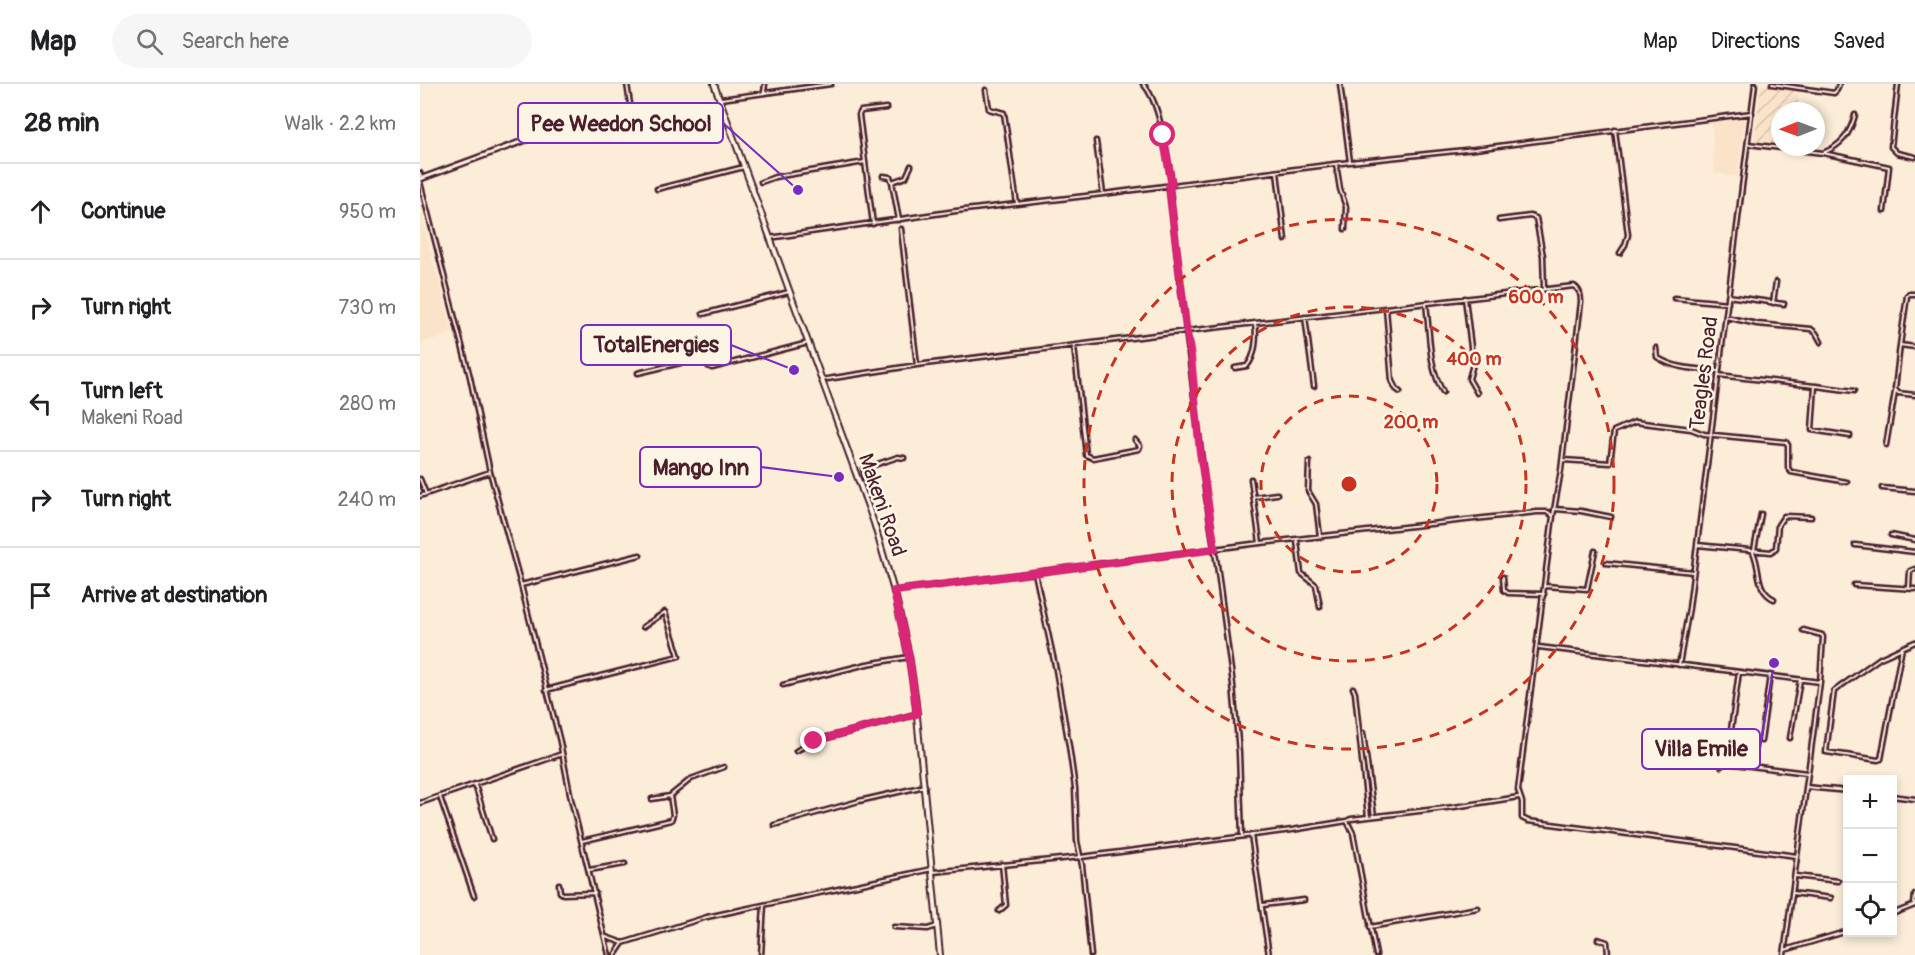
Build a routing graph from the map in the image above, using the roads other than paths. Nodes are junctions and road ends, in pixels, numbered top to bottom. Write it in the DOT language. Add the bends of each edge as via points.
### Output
graph roads {
  1 [pos="627,84"];
  2 [pos="714,84"];
  3 [pos="765,84"];
  4 [pos="831,84"];
  5 [pos="1143,84"];
  6 [pos="1340,84"];
  7 [pos="1755,84"];
  8 [pos="1772,84"];
  9 [pos="1839,84"];
  10 [pos="1898,84"];
  11 [pos="986,90"];
  12 [pos="764,92"];
  13 [pos="719,99"];
  14 [pos="722,107"];
  15 [pos="886,108"];
  16 [pos="702,110"];
  17 [pos="1752,113"];
  18 [pos="1854,115"];
  19 [pos="632,117"];
  20 [pos="725,117"];
  21 [pos="1615,130"];
  22 [pos="1096,141"];
  23 [pos="1748,144"];
  24 [pos="1771,147"];
  25 [pos="1825,152"];
  26 [pos="1825,153"];
  27 [pos="1915,157"];
  28 [pos="865,162"];
  29 [pos="1350,162"];
  30 [pos="1336,164"];
  31 [pos="911,166"];
  32 [pos="744,167"];
  33 [pos="1276,172"];
  34 [pos="420,173"];
  35 [pos="883,176"];
  36 [pos="421,180"];
  37 [pos="761,182"];
  38 [pos="892,182"];
  39 [pos="1171,185"];
  40 [pos="657,189"];
  41 [pos="1103,194"];
  42 [pos="1017,204"];
  43 [pos="1884,211"];
  44 [pos="900,220"];
  45 [pos="1500,220"];
  46 [pos="873,224"];
  47 [pos="901,229"];
  48 [pos="1345,229"];
  49 [pos="769,238"];
  50 [pos="1285,240"];
  51 [pos="1620,253"];
  52 [pos="1776,282"];
  53 [pos="1544,288"];
  54 [pos="789,292"];
  55 [pos="1915,294"];
  56 [pos="1728,296"];
  57 [pos="1464,298"];
  58 [pos="1674,298"];
  59 [pos="1426,303"];
  60 [pos="1728,303"];
  61 [pos="1773,303"];
  62 [pos="1784,304"];
  63 [pos="1386,308"];
  64 [pos="703,314"];
  65 [pos="1305,317"];
  66 [pos="1726,318"];
  67 [pos="1255,323"];
  68 [pos="1187,331"];
  69 [pos="1821,342"];
  70 [pos="808,343"];
  71 [pos="1900,345"];
  72 [pos="1074,346"];
  73 [pos="634,347"];
  74 [pos="1915,347"];
  75 [pos="1656,348"];
  76 [pos="706,357"];
  77 [pos="917,365"];
  78 [pos="1235,369"];
  79 [pos="638,373"];
  80 [pos="1719,373"];
  81 [pos="821,380"];
  82 [pos="1314,386"];
  83 [pos="1816,386"];
  84 [pos="1854,391"];
  85 [pos="1896,391"];
  86 [pos="1400,392"];
  87 [pos="1443,392"];
  88 [pos="1477,393"];
  89 [pos="1915,395"];
  90 [pos="1711,434"];
  91 [pos="1850,436"];
  92 [pos="1135,440"];
  93 [pos="1886,445"];
  94 [pos="903,458"];
  95 [pos="1563,460"];
  96 [pos="1309,462"];
  97 [pos="490,472"];
  98 [pos="420,479"];
  99 [pos="1251,479"];
  100 [pos="1847,482"];
  101 [pos="1882,488"];
  102 [pos="1915,491"];
  103 [pos="426,494"];
  104 [pos="1277,494"];
  105 [pos="420,496"];
  106 [pos="864,497"];
  107 [pos="1254,497"];
  108 [pos="1555,509"];
  109 [pos="1761,514"];
  110 [pos="1553,516"];
  111 [pos="1611,517"];
  112 [pos="1811,517"];
  113 [pos="1891,536"];
  114 [pos="1320,537"];
  115 [pos="1296,540"];
  116 [pos="1915,540"];
  117 [pos="1260,543"];
  118 [pos="1697,545"];
  119 [pos="1855,545"];
  120 [pos="1215,549"];
  121 [pos="1595,550"];
  122 [pos="1753,551"];
  123 [pos="1915,552"];
  124 [pos="640,555"];
  125 [pos="1606,562"];
  126 [pos="1915,569"];
  127 [pos="1035,572"];
  128 [pos="1693,572"];
  129 [pos="1503,577"];
  130 [pos="521,585"];
  131 [pos="1854,585"];
  132 [pos="1545,586"];
  133 [pos="1909,588"];
  134 [pos="1915,589"];
  135 [pos="894,591"];
  136 [pos="1544,594"];
  137 [pos="1774,599"];
  138 [pos="1320,607"];
  139 [pos="643,627"];
  140 [pos="1803,630"];
  141 [pos="1915,642"];
  142 [pos="1538,647"];
  143 [pos="1902,648"];
  144 [pos="909,657"];
  145 [pos="1679,664"];
  146 [pos="1739,672"];
  147 [pos="1770,675"];
  148 [pos="1800,680"];
  149 [pos="1820,682"];
  150 [pos="783,685"];
  151 [pos="1353,688"];
  152 [pos="546,690"];
  153 [pos="917,714"];
  154 [pos="1363,733"];
  155 [pos="1790,738"];
  156 [pos="1761,741"];
  157 [pos="1729,744"];
  158 [pos="796,752"];
  159 [pos="562,754"];
  160 [pos="1721,765"];
  161 [pos="724,767"];
  162 [pos="1808,773"];
  163 [pos="474,784"];
  164 [pos="925,786"];
  165 [pos="1806,787"];
  166 [pos="1843,791"];
  167 [pos="439,796"];
  168 [pos="670,796"];
  169 [pos="1519,797"];
  170 [pos="1897,797"];
  171 [pos="652,799"];
  172 [pos="1915,799"];
  173 [pos="420,803"];
  174 [pos="1374,816"];
  175 [pos="1368,817"];
  176 [pos="1347,821"];
  177 [pos="774,825"];
  178 [pos="1251,835"];
  179 [pos="1242,836"];
  180 [pos="492,839"];
  181 [pos="581,841"];
  182 [pos="1081,856"];
  183 [pos="1797,856"];
  184 [pos="625,864"];
  185 [pos="1002,864"];
  186 [pos="590,870"];
  187 [pos="933,870"];
  188 [pos="1794,876"];
  189 [pos="1838,881"];
  190 [pos="559,884"];
  191 [pos="595,892"];
  192 [pos="1792,893"];
  193 [pos="1915,895"];
  194 [pos="474,896"];
  195 [pos="1831,898"];
  196 [pos="1304,900"];
  197 [pos="764,905"];
  198 [pos="1263,905"];
  199 [pos="1914,906"];
  200 [pos="1478,908"];
  201 [pos="999,911"];
  202 [pos="1897,912"];
  203 [pos="894,927"];
  204 [pos="937,927"];
  205 [pos="1370,927"];
  206 [pos="1843,933"];
  207 [pos="606,937"];
  208 [pos="1598,939"];
  209 [pos="623,943"];
  210 [pos="1785,950"];
  211 [pos="609,955"];
  212 [pos="615,955"];
  213 [pos="761,955"];
  214 [pos="940,955"];
  215 [pos="1091,955"];
  216 [pos="1269,955"];
  217 [pos="1376,955"];
  218 [pos="1608,955"];
  219 [pos="1784,955"];
  1 -- 19 [label="street"];
  2 -- 13 [label="main road, Makeni Road"];
  3 -- 12 [label="street"];
  4 -- 12 [label="street"];
  5 -- 39 [label="street" via="1162,128"];
  6 -- 29 [label="street"];
  7 -- 17 [label="street, Teagles Road"];
  8 -- 9 [label="street" via="1834,93"];
  10 -- 27 [label="street" via="1891,147 1897,153"];
  11 -- 42 [label="street" via="989,109 1004,113"];
  12 -- 13 [label="street"];
  13 -- 14 [label="main road, Makeni Road"];
  14 -- 16 [label="street"];
  14 -- 20 [label="main road, Makeni Road"];
  15 -- 28 [label="street" via="860,113"];
  16 -- 19 [label="street"];
  16 -- 20 [label="street" via="703,122"];
  17 -- 21 [label="street"];
  17 -- 23 [label="street, Teagles Road"];
  18 -- 25 [label="street" via="1848,135"];
  19 -- 36 [label="street" via="564,126"];
  20 -- 32 [label="main road, Makeni Road"];
  21 -- 29 [label="street"];
  21 -- 51 [label="street" via="1628,235"];
  22 -- 41 [label="street"];
  23 -- 24 [label="street"];
  23 -- 56 [label="street, Teagles Road"];
  26 -- 43 [label="street" via="1889,167"];
  28 -- 37 [label="street"];
  28 -- 46 [label="street"];
  29 -- 30 [label="street"];
  30 -- 33 [label="street"];
  30 -- 48 [label="street" via="1346,207"];
  31 -- 38 [label="street" via="906,177"];
  32 -- 40 [label="street"];
  32 -- 49 [label="main road, Makeni Road"];
  33 -- 39 [label="street"];
  33 -- 50 [label="street"];
  34 -- 36 [label="street"];
  35 -- 38 [label="street" via="890,177"];
  36 -- 97 [label="street"];
  38 -- 44 [label="street"];
  39 -- 41 [label="street"];
  39 -- 68 [label="street"];
  41 -- 42 [label="street"];
  42 -- 44 [label="street"];
  44 -- 46 [label="street"];
  45 -- 53 [label="street" via="1536,218"];
  46 -- 49 [label="street"];
  47 -- 77 [label="street"];
  49 -- 54 [label="main road, Makeni Road"];
  52 -- 61 [label="street"];
  53 -- 57 [label="street"];
  53 -- 95 [label="street" via="1574,286 1580,294"];
  54 -- 64 [label="street"];
  54 -- 70 [label="main road, Makeni Road"];
  55 -- 71 [label="street" via="1907,296"];
  56 -- 60 [label="street, Teagles Road"];
  56 -- 61 [label="street"];
  57 -- 59 [label="street"];
  57 -- 88 [label="street" via="1473,364 1469,379"];
  58 -- 60 [label="street"];
  59 -- 63 [label="street"];
  59 -- 87 [label="street" via="1432,354"];
  60 -- 66 [label="street, Teagles Road"];
  61 -- 62 [label="street"];
  63 -- 65 [label="street"];
  63 -- 86 [label="street" via="1392,381"];
  65 -- 67 [label="street"];
  65 -- 82 [label="street"];
  66 -- 69 [label="street" via="1811,330"];
  66 -- 80 [label="street, Teagles Road"];
  67 -- 68 [label="street"];
  67 -- 78 [label="street" via="1252,360"];
  68 -- 72 [label="street"];
  68 -- 120 [label="street"];
  70 -- 76 [label="street" via="712,368"];
  70 -- 81 [label="main road, Makeni Road"];
  71 -- 74 [label="street"];
  71 -- 85 [label="street"];
  72 -- 77 [label="street"];
  72 -- 92 [label="street" via="1086,455 1093,458 1139,449"];
  73 -- 76 [label="street" via="696,331"];
  75 -- 80 [label="street" via="1657,357 1662,360"];
  76 -- 79 [label="street"];
  77 -- 81 [label="street"];
  80 -- 83 [label="street"];
  80 -- 90 [label="street, Teagles Road"];
  81 -- 106 [label="main road, Makeni Road"];
  83 -- 84 [label="street"];
  83 -- 91 [label="street" via="1812,430"];
  85 -- 89 [label="street"];
  85 -- 93 [label="street"];
  90 -- 95 [label="street" via="1635,422 1614,431 1610,463"];
  90 -- 100 [label="street" via="1786,442 1791,472"];
  90 -- 118 [label="street, Teagles Road"];
  94 -- 106 [label="street" via="863,469 870,495"];
  95 -- 108 [label="street"];
  96 -- 114 [label="street" via="1308,491 1316,504"];
  97 -- 103 [label="street"];
  97 -- 130 [label="street"];
  98 -- 103 [label="street"];
  99 -- 107 [label="street"];
  101 -- 102 [label="street"];
  103 -- 105 [label="street"];
  104 -- 107 [label="street"];
  106 -- 135 [label="main road, Makeni Road"];
  107 -- 117 [label="street"];
  108 -- 110 [label="street"];
  108 -- 111 [label="street"];
  109 -- 122 [label="street"];
  110 -- 114 [label="street" via="1537,512"];
  110 -- 132 [label="street"];
  112 -- 122 [label="street" via="1784,516 1778,525 1774,552"];
  113 -- 116 [label="street"];
  114 -- 115 [label="street"];
  115 -- 117 [label="street"];
  115 -- 138 [label="street" via="1301,573 1316,585"];
  117 -- 120 [label="street"];
  118 -- 122 [label="street"];
  118 -- 128 [label="street, Teagles Road"];
  119 -- 123 [label="street"];
  120 -- 127 [label="street"];
  120 -- 179 [label="street" via="1233,685"];
  121 -- 132 [label="street" via="1587,589"];
  122 -- 137 [label="street" via="1764,594"];
  124 -- 130 [label="street"];
  125 -- 128 [label="street"];
  126 -- 133 [label="street" via="1910,571"];
  127 -- 135 [label="street"];
  127 -- 182 [label="street" via="1069,746"];
  128 -- 145 [label="street, Teagles Road"];
  129 -- 136 [label="street" via="1508,593"];
  130 -- 152 [label="street"];
  131 -- 133 [label="street"];
  132 -- 136 [label="street"];
  133 -- 134 [label="street"];
  135 -- 144 [label="main road, Makeni Road"];
  136 -- 142 [label="street"];
  139 -- 152 [label="street" via="665,612 679,656"];
  140 -- 149 [label="street" via="1823,637"];
  141 -- 143 [label="street"];
  142 -- 145 [label="street"];
  142 -- 169 [label="street"];
  143 -- 143 [label="street" via="1881,759 1826,752 1834,691"];
  144 -- 150 [label="street"];
  144 -- 153 [label="main road, Makeni Road"];
  145 -- 146 [label="street"];
  146 -- 147 [label="street"];
  146 -- 157 [label="street"];
  147 -- 148 [label="street"];
  147 -- 156 [label="street"];
  148 -- 149 [label="street"];
  148 -- 155 [label="street"];
  149 -- 162 [label="street"];
  151 -- 175 [label="street"];
  152 -- 159 [label="street"];
  153 -- 158 [label="street" via="814,741"];
  153 -- 164 [label="main road, Makeni Road"];
  154 -- 174 [label="street"];
  159 -- 163 [label="street"];
  159 -- 181 [label="street"];
  160 -- 162 [label="street"];
  161 -- 168 [label="street" via="691,779"];
  162 -- 165 [label="street"];
  163 -- 167 [label="street"];
  163 -- 180 [label="street"];
  164 -- 177 [label="street"];
  164 -- 187 [label="main road, Makeni Road"];
  165 -- 166 [label="street"];
  165 -- 183 [label="street"];
  167 -- 173 [label="street"];
  167 -- 194 [label="street"];
  168 -- 171 [label="street"];
  168 -- 181 [label="street" via="671,820"];
  169 -- 174 [label="street"];
  169 -- 183 [label="street" via="1522,818 1528,821"];
  170 -- 172 [label="street"];
  174 -- 175 [label="street"];
  175 -- 176 [label="street"];
  176 -- 178 [label="street"];
  176 -- 205 [label="street" via="1353,834"];
  178 -- 179 [label="street"];
  178 -- 198 [label="street"];
  179 -- 182 [label="street"];
  181 -- 186 [label="street"];
  182 -- 185 [label="street"];
  182 -- 215 [label="street"];
  183 -- 188 [label="street"];
  184 -- 186 [label="street"];
  185 -- 187 [label="street"];
  185 -- 201 [label="street" via="1006,906"];
  186 -- 191 [label="street"];
  187 -- 197 [label="street"];
  187 -- 204 [label="main road, Makeni Road"];
  188 -- 189 [label="street"];
  188 -- 192 [label="street"];
  190 -- 191 [label="street" via="563,894"];
  191 -- 207 [label="street"];
  192 -- 195 [label="street"];
  192 -- 210 [label="street"];
  193 -- 199 [label="street"];
  196 -- 198 [label="street"];
  197 -- 209 [label="street" via="707,917"];
  197 -- 213 [label="street"];
  198 -- 216 [label="street"];
  199 -- 202 [label="street"];
  200 -- 205 [label="street"];
  203 -- 204 [label="street"];
  204 -- 214 [label="main road, Makeni Road"];
  205 -- 217 [label="street"];
  206 -- 210 [label="street"];
  207 -- 209 [label="street"];
  207 -- 211 [label="street"];
  208 -- 218 [label="street" via="1607,942"];
  209 -- 212 [label="street"];
  210 -- 219 [label="street"];
}
